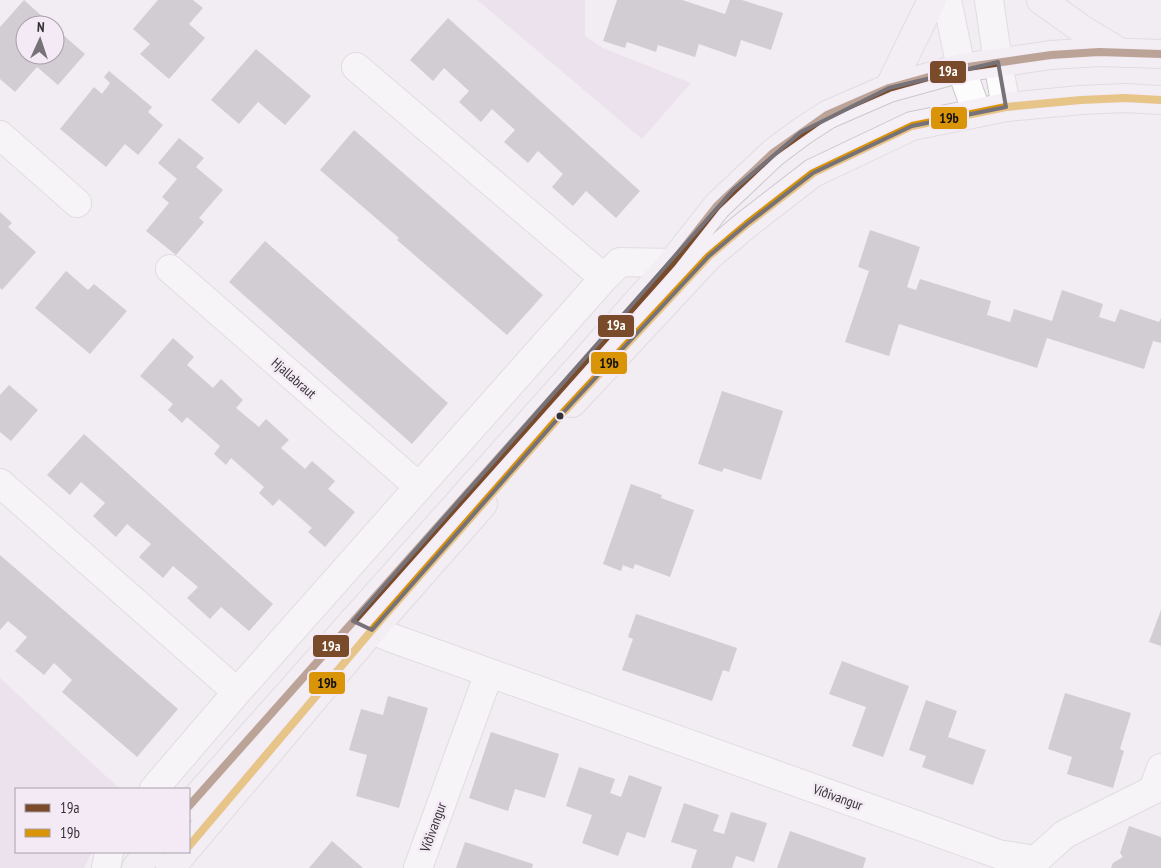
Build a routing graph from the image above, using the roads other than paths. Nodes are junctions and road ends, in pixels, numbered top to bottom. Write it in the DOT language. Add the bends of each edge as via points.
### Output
graph roads {
  1 [pos="932,0"];
  2 [pos="947,0"];
  3 [pos="989,0"];
  4 [pos="1041,0"];
  5 [pos="1121,53"];
  6 [pos="1161,54"];
  7 [pos="998,62"];
  8 [pos="356,67"];
  9 [pos="961,68"];
  10 [pos="889,88"];
  11 [pos="1161,100"];
  12 [pos="1006,107"];
  13 [pos="978,112"];
  14 [pos="0,135"];
  15 [pos="77,203"];
  16 [pos="672,263"];
  17 [pos="170,269"];
  18 [pos="604,278"];
  19 [pos="0,483"];
  20 [pos="419,487"];
  21 [pos="362,626"];
  22 [pos="489,673"];
  23 [pos="237,692"];
  24 [pos="1161,768"];
  25 [pos="155,788"];
  26 [pos="190,805"];
  27 [pos="190,845"];
  28 [pos="109,853"];
  29 [pos="148,853"];
  30 [pos="183,853"];
  31 [pos="106,868"];
  32 [pos="136,868"];
  33 [pos="170,868"];
  34 [pos="418,868"];
  1 -- 10 [label="main road"];
  2 -- 9 [label="street"];
  3 -- 7 [label="street"];
  4 -- 5 [label="main road"];
  5 -- 6 [label="main road"];
  5 -- 7 [label="main road" via="1051,55"];
  7 -- 9 [label="main road"];
  7 -- 12 [label="street"];
  8 -- 18 [label="street"];
  9 -- 10 [label="main road"];
  9 -- 13 [label="street"];
  10 -- 16 [label="main road" via="827,115 773,153 717,206"];
  11 -- 12 [label="main road" via="1125,98"];
  12 -- 13 [label="main road"];
  13 -- 21 [label="main road" via="912,126 813,173 716,250"];
  14 -- 15 [label="street"];
  16 -- 18 [label="street" via="620,262"];
  16 -- 21 [label="main road"];
  17 -- 20 [label="street, Hjallabraut"];
  18 -- 20 [label="street"];
  19 -- 23 [label="street"];
  20 -- 23 [label="street"];
  21 -- 22 [label="street, Víðivangur"];
  21 -- 26 [label="main road"];
  21 -- 27 [label="main road"];
  22 -- 24 [label="street, Víðivangur" via="998,854 1036,860 1066,834 1153,790"];
  22 -- 34 [label="street, Víðivangur"];
  23 -- 25 [label="street"];
  28 -- 31 [label="street"];
  29 -- 32 [label="main road"];
  30 -- 33 [label="main road"];
}
